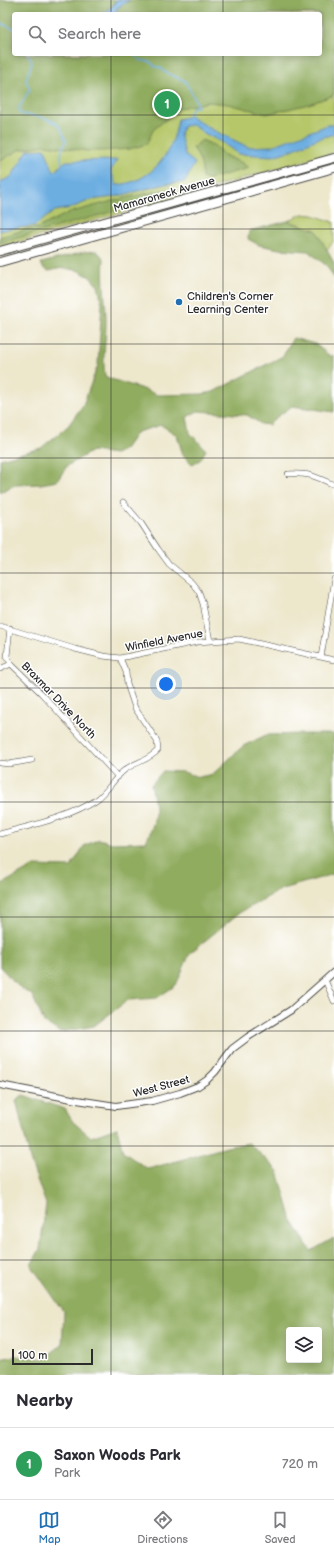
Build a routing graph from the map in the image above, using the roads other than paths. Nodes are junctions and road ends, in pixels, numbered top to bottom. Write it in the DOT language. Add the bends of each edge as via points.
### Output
graph roads {
  1 [pos="334,158"];
  2 [pos="334,168"];
  3 [pos="242,184"];
  4 [pos="244,194"];
  5 [pos="0,251"];
  6 [pos="0,262"];
  7 [pos="288,474"];
  8 [pos="334,485"];
  9 [pos="123,502"];
  10 [pos="334,579"];
  11 [pos="0,626"];
  12 [pos="10,628"];
  13 [pos="210,641"];
  14 [pos="321,657"];
  15 [pos="120,658"];
  16 [pos="334,660"];
  17 [pos="11,664"];
  18 [pos="0,669"];
  19 [pos="32,760"];
  20 [pos="0,763"];
  21 [pos="118,777"];
  22 [pos="0,834"];
  23 [pos="334,972"];
  24 [pos="325,980"];
  25 [pos="334,1001"];
  26 [pos="0,1085"];
  1 -- 3 [label="main road, Mamaroneck Avenue"];
  2 -- 4 [label="main road, Mamaroneck Avenue"];
  3 -- 4 [label="street"];
  3 -- 5 [label="main road, Mamaroneck Avenue"];
  4 -- 6 [label="main road, Mamaroneck Avenue"];
  7 -- 8 [label="street" via="314,475"];
  9 -- 13 [label="street" via="141,522 169,564 199,592"];
  10 -- 14 [label="street"];
  11 -- 12 [label="street, Winfield Avenue"];
  12 -- 15 [label="street, Winfield Avenue" via="75,649"];
  12 -- 17 [label="street, Braxmar Drive North" via="7,656"];
  13 -- 14 [label="street, Winfield Avenue" via="240,639"];
  13 -- 15 [label="street, Winfield Avenue"];
  14 -- 16 [label="street, Winfield Avenue"];
  15 -- 21 [label="street" via="135,708 158,741 158,748 155,754 128,768"];
  17 -- 18 [label="street"];
  17 -- 21 [label="street, Braxmar Drive North"];
  19 -- 20 [label="street"];
  21 -- 22 [label="street" via="107,791 88,805"];
  23 -- 24 [label="street, West Street"];
  24 -- 25 [label="street"];
  24 -- 26 [label="street, West Street" via="291,1010 232,1049 208,1080 180,1093 152,1101 116,1106"];
}
